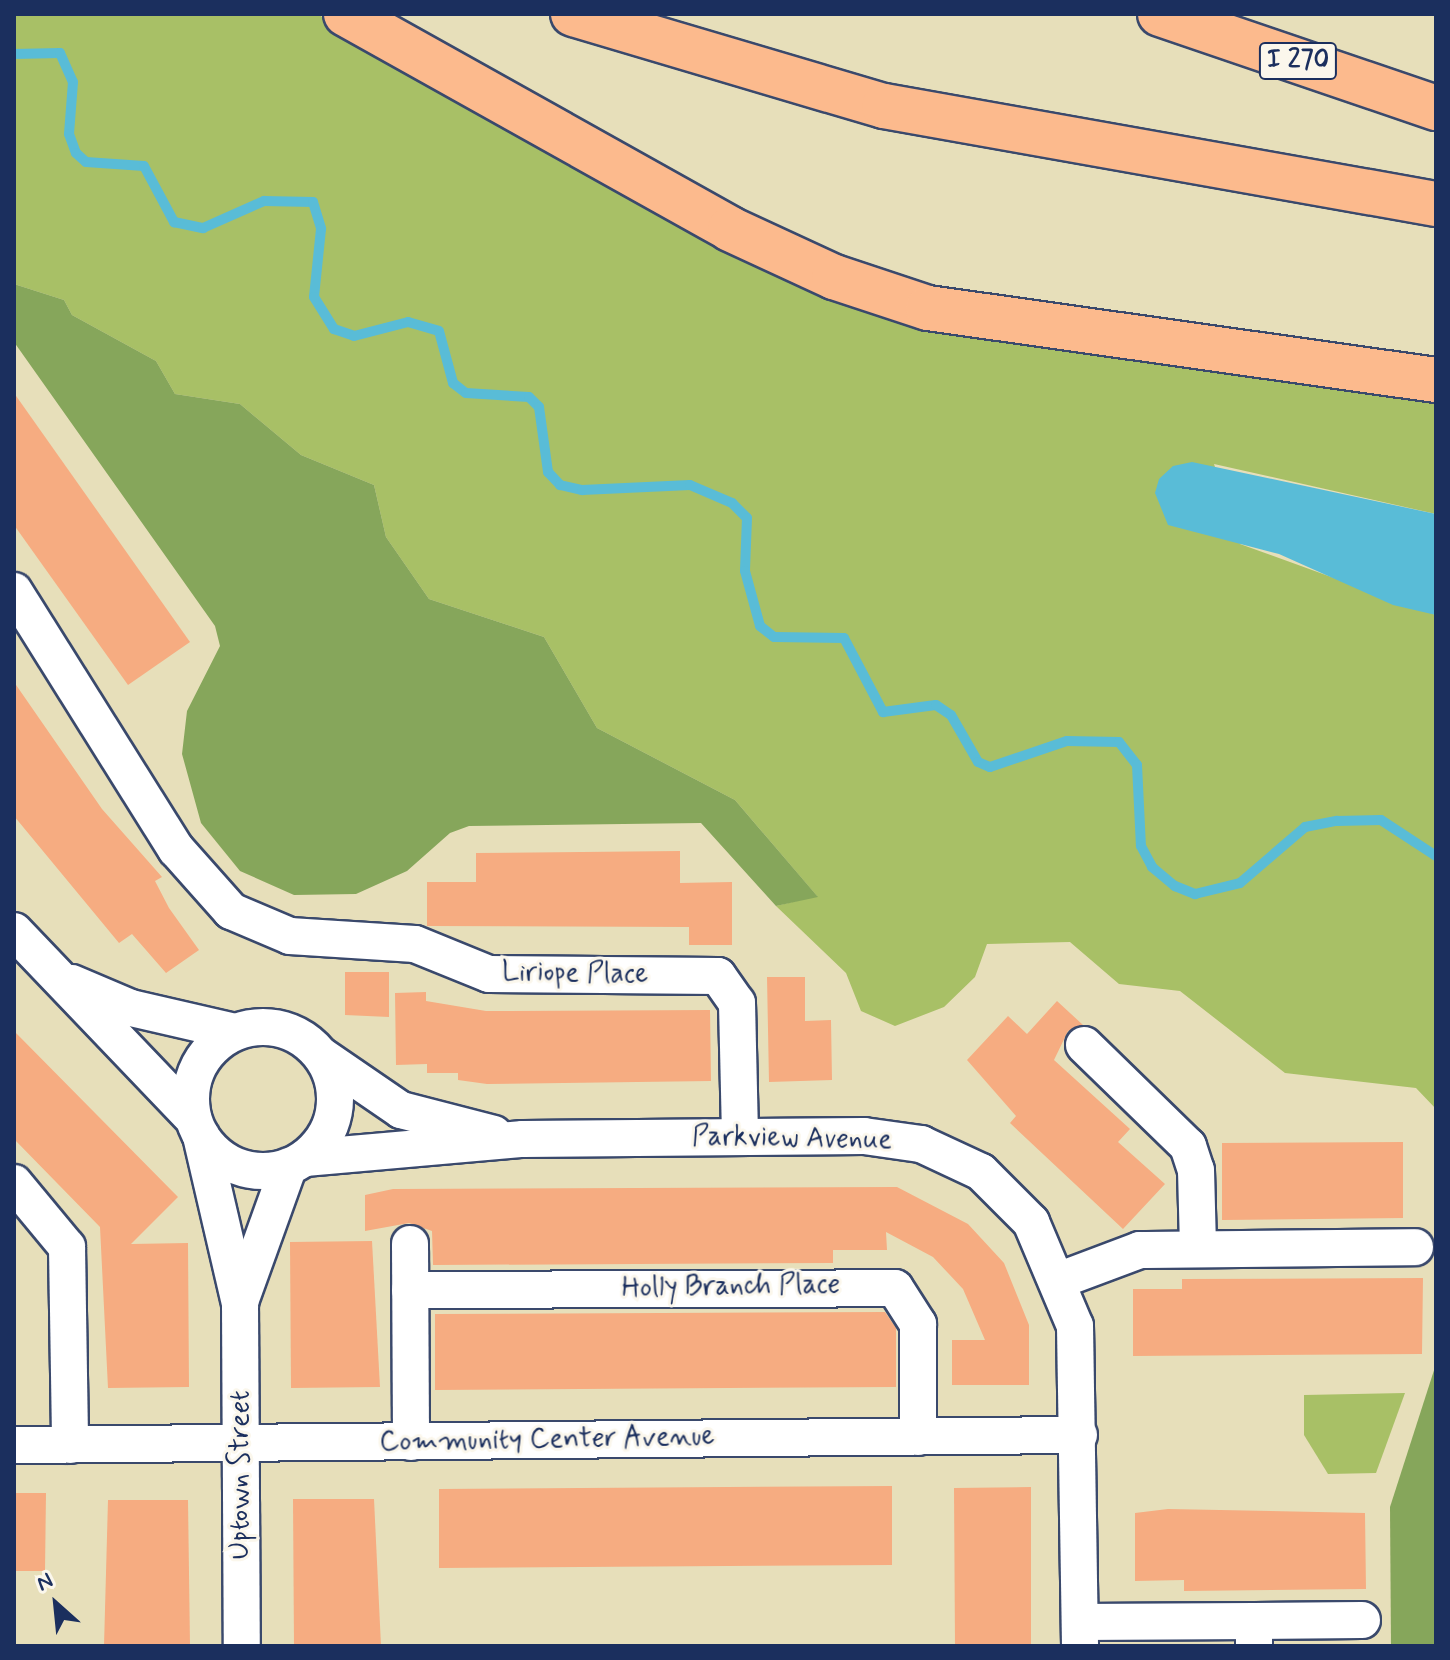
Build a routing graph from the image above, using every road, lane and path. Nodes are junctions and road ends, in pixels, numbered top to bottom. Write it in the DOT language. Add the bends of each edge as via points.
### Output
graph roads {
  1 [pos="346,14"];
  2 [pos="573,14"];
  3 [pos="1160,14"];
  4 [pos="1436,108"];
  5 [pos="1436,204"];
  6 [pos="1436,380"];
  7 [pos="14,591"];
  8 [pos="14,932"];
  9 [pos="56,977"];
  10 [pos="235,1032"];
  11 [pos="1084,1045"];
  12 [pos="321,1055"];
  13 [pos="197,1127"];
  14 [pos="740,1136"];
  15 [pos="523,1139"];
  16 [pos="297,1162"];
  17 [pos="14,1183"];
  18 [pos="410,1244"];
  19 [pos="1415,1247"];
  20 [pos="1198,1248"];
  21 [pos="1060,1280"];
  22 [pos="410,1290"];
  23 [pos="240,1304"];
  24 [pos="1079,1435"];
  25 [pos="918,1437"];
  26 [pos="411,1442"];
  27 [pos="241,1443"];
  28 [pos="14,1445"];
  29 [pos="70,1445"];
  30 [pos="1362,1620"];
  31 [pos="1254,1633"];
  32 [pos="1080,1634"];
  33 [pos="242,1646"];
  1 -- 6 [label="highway" via="730,229 834,277 928,308"];
  2 -- 5 [label="highway" via="884,106"];
  3 -- 4 [label="highway, I 270"];
  7 -- 14 [label="street, Liriope Place" via="193,874 231,911 290,936 415,944 489,974 718,976 737,1003"];
  8 -- 9 [label="street"];
  9 -- 10 [label="street" via="131,1008"];
  9 -- 13 [label="street"];
  10 -- 12 [label="street" via="282,1029"];
  10 -- 13 [label="street" via="217,1043 194,1077"];
  11 -- 20 [label="street" via="1188,1146 1196,1170"];
  12 -- 15 [label="street, Parkview Avenue" via="401,1110"];
  12 -- 16 [label="street" via="334,1111"];
  13 -- 16 [label="street" via="240,1166"];
  13 -- 23 [label="street, Uptown Street"];
  14 -- 15 [label="street, Parkview Avenue"];
  14 -- 21 [label="street, Parkview Avenue" via="893,1138 952,1156 1019,1205"];
  15 -- 16 [label="street, Parkview Avenue"];
  16 -- 23 [label="street, Uptown Street"];
  17 -- 29 [label="street" via="67,1247"];
  18 -- 22 [label="street"];
  19 -- 20 [label="street"];
  20 -- 21 [label="street" via="1119,1255"];
  21 -- 24 [label="street, Parkview Avenue" via="1079,1361"];
  22 -- 25 [label="street, Holly Branch Place" via="895,1288 918,1324"];
  22 -- 26 [label="street"];
  23 -- 27 [label="street, Uptown Street"];
  24 -- 25 [label="street, Community Center Avenue"];
  24 -- 32 [label="street, Parkview Avenue"];
  25 -- 26 [label="street, Community Center Avenue"];
  26 -- 27 [label="street, Community Center Avenue"];
  27 -- 29 [label="street, Community Center Avenue"];
  27 -- 33 [label="street, Uptown Street"];
  28 -- 29 [label="street, Community Center Avenue"];
  30 -- 31 [label="street"];
  31 -- 32 [label="street"];
}
